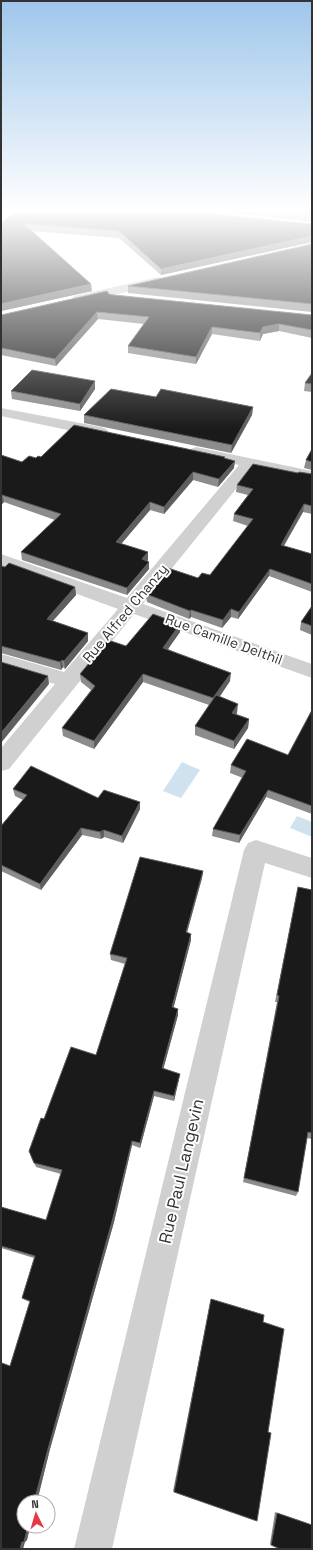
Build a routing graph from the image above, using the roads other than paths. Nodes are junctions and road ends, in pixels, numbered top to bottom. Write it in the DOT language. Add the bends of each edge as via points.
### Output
graph roads {
  1 [pos="144,284"];
  2 [pos="97,295"];
  3 [pos="135,299"];
  4 [pos="68,302"];
  5 [pos="1,412"];
  6 [pos="117,436"];
  7 [pos="179,449"];
  8 [pos="249,463"];
  9 [pos="312,476"];
  10 [pos="1,560"];
  11 [pos="132,607"];
  12 [pos="1,661"];
  13 [pos="312,671"];
  14 [pos="69,681"];
  15 [pos="1,763"];
  16 [pos="312,868"];
  17 [pos="93,1549"];
  1 -- 2 [label="street"];
  2 -- 3 [label="street"];
  2 -- 4 [label="street"];
  5 -- 6 [label="street"];
  7 -- 8 [label="street"];
  8 -- 9 [label="street"];
  8 -- 11 [label="street, Rue Alfred Chanzy"];
  10 -- 11 [label="street, Rue Camille Delthil"];
  11 -- 13 [label="street, Rue Camille Delthil"];
  11 -- 14 [label="street, Rue Alfred Chanzy"];
  12 -- 14 [label="street"];
  14 -- 15 [label="street, Rue Alfred Chanzy"];
  16 -- 17 [label="street, Rue Paul Langevin" via="256,850"];
}
